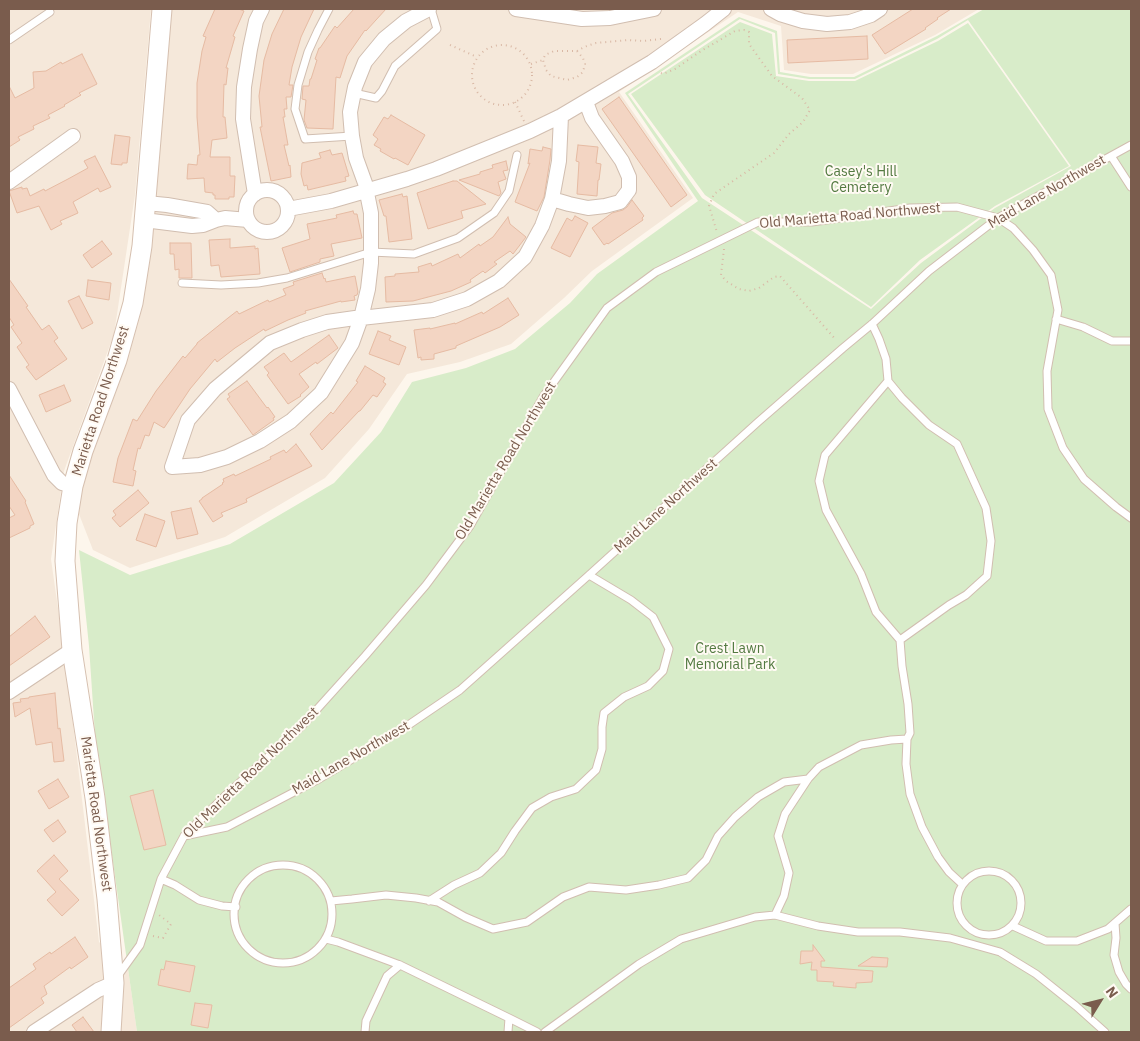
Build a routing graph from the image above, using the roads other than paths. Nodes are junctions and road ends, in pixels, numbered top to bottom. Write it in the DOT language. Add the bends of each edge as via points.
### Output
graph roads {
  1 [pos="162,9"];
  2 [pos="262,9"];
  3 [pos="329,9"];
  4 [pos="430,9"];
  5 [pos="516,9"];
  6 [pos="654,9"];
  7 [pos="724,9"];
  8 [pos="771,9"];
  9 [pos="880,9"];
  10 [pos="540,11"];
  11 [pos="50,12"];
  12 [pos="9,40"];
  13 [pos="354,94"];
  14 [pos="586,102"];
  15 [pos="561,116"];
  16 [pos="73,136"];
  17 [pos="352,136"];
  18 [pos="1131,145"];
  19 [pos="517,155"];
  20 [pos="1111,156"];
  21 [pos="9,182"];
  22 [pos="1131,187"];
  23 [pos="366,191"];
  24 [pos="255,194"];
  25 [pos="552,199"];
  26 [pos="288,209"];
  27 [pos="145,211"];
  28 [pos="998,218"];
  29 [pos="248,220"];
  30 [pos="371,252"];
  31 [pos="182,283"];
  32 [pos="361,318"];
  33 [pos="1056,319"];
  34 [pos="872,324"];
  35 [pos="1131,341"];
  36 [pos="888,382"];
  37 [pos="10,397"];
  38 [pos="73,486"];
  39 [pos="1131,518"];
  40 [pos="590,575"];
  41 [pos="900,640"];
  42 [pos="72,650"];
  43 [pos="9,692"];
  44 [pos="907,740"];
  45 [pos="808,780"];
  46 [pos="184,836"];
  47 [pos="162,879"];
  48 [pos="962,884"];
  49 [pos="429,900"];
  50 [pos="331,901"];
  51 [pos="236,907"];
  52 [pos="1131,909"];
  53 [pos="775,916"];
  54 [pos="1115,922"];
  55 [pos="1013,926"];
  56 [pos="326,939"];
  57 [pos="400,965"];
  58 [pos="114,982"];
  59 [pos="1131,990"];
  60 [pos="509,1018"];
  61 [pos="34,1032"];
  62 [pos="111,1032"];
  63 [pos="366,1032"];
  64 [pos="508,1032"];
  65 [pos="537,1032"];
  66 [pos="545,1032"];
  67 [pos="1105,1032"];
  1 -- 27 [label="main road, Marietta Road Northwest"];
  2 -- 24 [label="street" via="256,21 244,87 243,119"];
  3 -- 17 [label="lane" via="308,52 295,109 305,139"];
  4 -- 13 [label="street" via="406,21 384,39 366,62"];
  4 -- 13 [label="lane" via="437,29 394,66 376,98"];
  5 -- 10 [label="street"];
  6 -- 10 [label="street" via="610,18 582,19"];
  7 -- 14 [label="street" via="652,62"];
  8 -- 9 [label="street" via="803,21 827,24 850,22"];
  11 -- 12 [label="lane"];
  13 -- 17 [label="street" via="350,112"];
  14 -- 15 [label="street"];
  14 -- 25 [label="street" via="592,118 622,161 629,177 629,190 620,202 588,208"];
  15 -- 23 [label="street" via="436,169"];
  15 -- 25 [label="street" via="560,161"];
  16 -- 21 [label="street"];
  17 -- 23 [label="street"];
  18 -- 20 [label="lane, Maid Lane Northwest"];
  19 -- 30 [label="lane" via="509,191 494,212 458,238 414,254"];
  20 -- 22 [label="lane"];
  20 -- 28 [label="lane, Maid Lane Northwest"];
  23 -- 26 [label="street"];
  23 -- 30 [label="street" via="371,212"];
  24 -- 26 [label="street" via="274,191 281,195"];
  24 -- 29 [label="street" via="246,207"];
  25 -- 32 [label="street" via="526,257 499,282 467,299 433,310"];
  26 -- 29 [label="street" via="288,217 278,230 261,232"];
  27 -- 29 [label="street" via="192,226 225,218"];
  27 -- 38 [label="main road, Marietta Road Northwest" via="133,302 117,360"];
  28 -- 33 [label="lane" via="1013,228 1051,274 1058,310"];
  28 -- 34 [label="lane, Maid Lane Northwest" via="929,271"];
  28 -- 46 [label="lane, Old Marietta Road Northwest" via="957,207 910,208 812,222 758,222 656,272 607,308 543,397 470,526 426,585 301,727"];
  30 -- 31 [label="lane" via="287,278 258,283"];
  30 -- 32 [label="street" via="368,289"];
  32 -- 32 [label="street" via="352,343 321,393 291,421 227,457 200,465 172,467 188,420 215,389 270,343 327,322"];
  33 -- 35 [label="lane" via="1112,340"];
  33 -- 39 [label="lane" via="1047,371 1048,409 1063,448 1084,479"];
  34 -- 36 [label="lane" via="886,360"];
  34 -- 40 [label="lane, Maid Lane Northwest" via="758,422"];
  36 -- 41 [label="lane" via="825,455 820,481 826,510 861,574 876,612"];
  36 -- 41 [label="lane" via="929,425 957,444 986,508 991,541 987,576 966,595"];
  37 -- 38 [label="street" via="54,475 62,483"];
  38 -- 42 [label="main road, Marietta Road Northwest" via="65,561"];
  40 -- 46 [label="lane, Maid Lane Northwest" via="460,690 404,728 319,779 226,827"];
  40 -- 49 [label="lane" via="653,617 669,649 663,671 648,686 624,697 604,713 602,749 596,770 576,789 551,797 532,808 501,854 480,873"];
  41 -- 44 [label="lane" via="908,704 910,733"];
  42 -- 43 [label="street"];
  42 -- 58 [label="main road, Marietta Road Northwest" via="95,798"];
  44 -- 45 [label="lane" via="861,745 819,766"];
  44 -- 48 [label="lane" via="910,794 922,827 938,857"];
  45 -- 49 [label="lane" via="784,782 758,797 718,836 706,860 688,878 626,890 589,887 563,897 527,922 493,929"];
  45 -- 53 [label="lane" via="785,814 778,836 789,873"];
  46 -- 47 [label="lane, Old Marietta Road Northwest"];
  47 -- 51 [label="lane" via="198,900"];
  47 -- 58 [label="lane, Old Marietta Road Northwest" via="140,945"];
  48 -- 55 [label="lane" via="957,898 958,913 963,923 984,935 998,934"];
  48 -- 55 [label="lane" via="970,876 989,870 1006,875 1014,882 1021,899 1021,910"];
  49 -- 50 [label="lane" via="386,895"];
  50 -- 51 [label="lane" via="321,882 299,868 282,866 256,874 245,884"];
  50 -- 56 [label="lane" via="333,916"];
  51 -- 56 [label="lane" via="235,922 242,942 260,958 285,964 293,962 309,957"];
  52 -- 54 [label="lane"];
  53 -- 66 [label="lane" via="755,917 681,939 639,964"];
  53 -- 67 [label="lane" via="842,930 950,938 1000,952 1036,974"];
  54 -- 55 [label="lane" via="1108,929 1077,942 1046,941"];
  54 -- 59 [label="lane" via="1114,955 1119,972"];
  56 -- 57 [label="lane"];
  57 -- 60 [label="lane"];
  57 -- 63 [label="lane" via="387,976 366,1021"];
  58 -- 61 [label="street"];
  58 -- 62 [label="main road, Marietta Road Northwest"];
  60 -- 64 [label="lane"];
  60 -- 65 [label="lane"];
}
